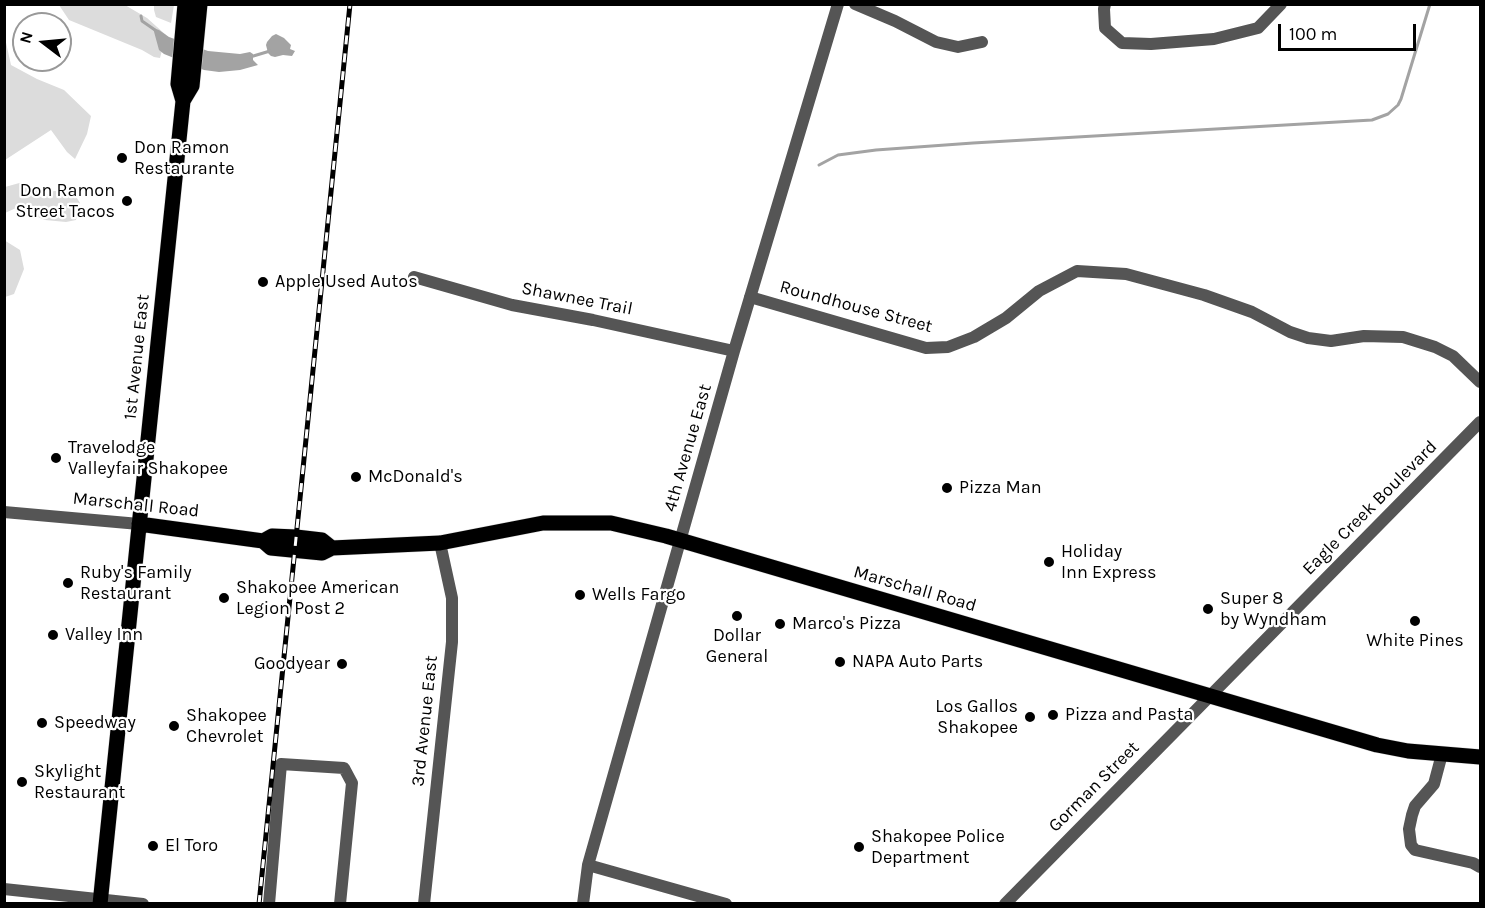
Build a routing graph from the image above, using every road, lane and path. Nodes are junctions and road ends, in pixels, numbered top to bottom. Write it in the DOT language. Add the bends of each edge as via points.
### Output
graph roads {
  1 [pos="838,4"];
  2 [pos="855,4"];
  3 [pos="1105,4"];
  4 [pos="1281,4"];
  5 [pos="193,6"];
  6 [pos="982,42"];
  7 [pos="414,277"];
  8 [pos="750,297"];
  9 [pos="734,351"];
  10 [pos="1480,382"];
  11 [pos="1480,422"];
  12 [pos="4,512"];
  13 [pos="138,524"];
  14 [pos="681,541"];
  15 [pos="440,543"];
  16 [pos="1209,696"];
  17 [pos="1442,754"];
  18 [pos="1480,757"];
  19 [pos="588,865"];
  20 [pos="1480,867"];
  21 [pos="4,889"];
  22 [pos="100,901"];
  23 [pos="143,903"];
  24 [pos="269,903"];
  25 [pos="340,903"];
  26 [pos="424,903"];
  27 [pos="583,903"];
  28 [pos="726,903"];
  29 [pos="1005,903"];
  1 -- 8 [label="street, 4th Avenue East"];
  2 -- 6 [label="street" via="936,42 958,46"];
  3 -- 4 [label="street" via="1105,28 1122,43 1151,44 1214,39 1258,28"];
  5 -- 13 [label="main road, 1st Avenue East" via="186,73 192,86 183,101"];
  7 -- 9 [label="street, Shawnee Trail" via="512,305"];
  8 -- 9 [label="street, 4th Avenue East"];
  8 -- 10 [label="street, Roundhouse Street" via="926,348 948,347 974,337 1039,291 1077,271 1126,274 1204,294 1308,338 1403,337 1453,356"];
  9 -- 14 [label="street, 4th Avenue East"];
  11 -- 16 [label="street, Eagle Creek Boulevard"];
  12 -- 13 [label="street, Marschall Road"];
  13 -- 15 [label="main road, Marschall Road" via="262,541 271,548 322,553 332,548"];
  13 -- 22 [label="main road, 1st Avenue East"];
  14 -- 15 [label="main road, Marschall Road" via="611,523 543,523"];
  14 -- 16 [label="main road, Marschall Road"];
  14 -- 19 [label="street, 4th Avenue East"];
  15 -- 26 [label="street, 3rd Avenue East" via="452,598 452,642"];
  16 -- 17 [label="main road, Marschall Road" via="1377,745"];
  16 -- 29 [label="street, Gorman Street"];
  17 -- 18 [label="main road, Marschall Road"];
  17 -- 20 [label="street" via="1434,784 1415,806 1409,829 1411,845 1415,850"];
  19 -- 27 [label="street, 4th Avenue East"];
  19 -- 28 [label="street"];
  21 -- 22 [label="street"];
  22 -- 23 [label="street"];
  24 -- 25 [label="street" via="281,764 344,768 352,783"];
}
